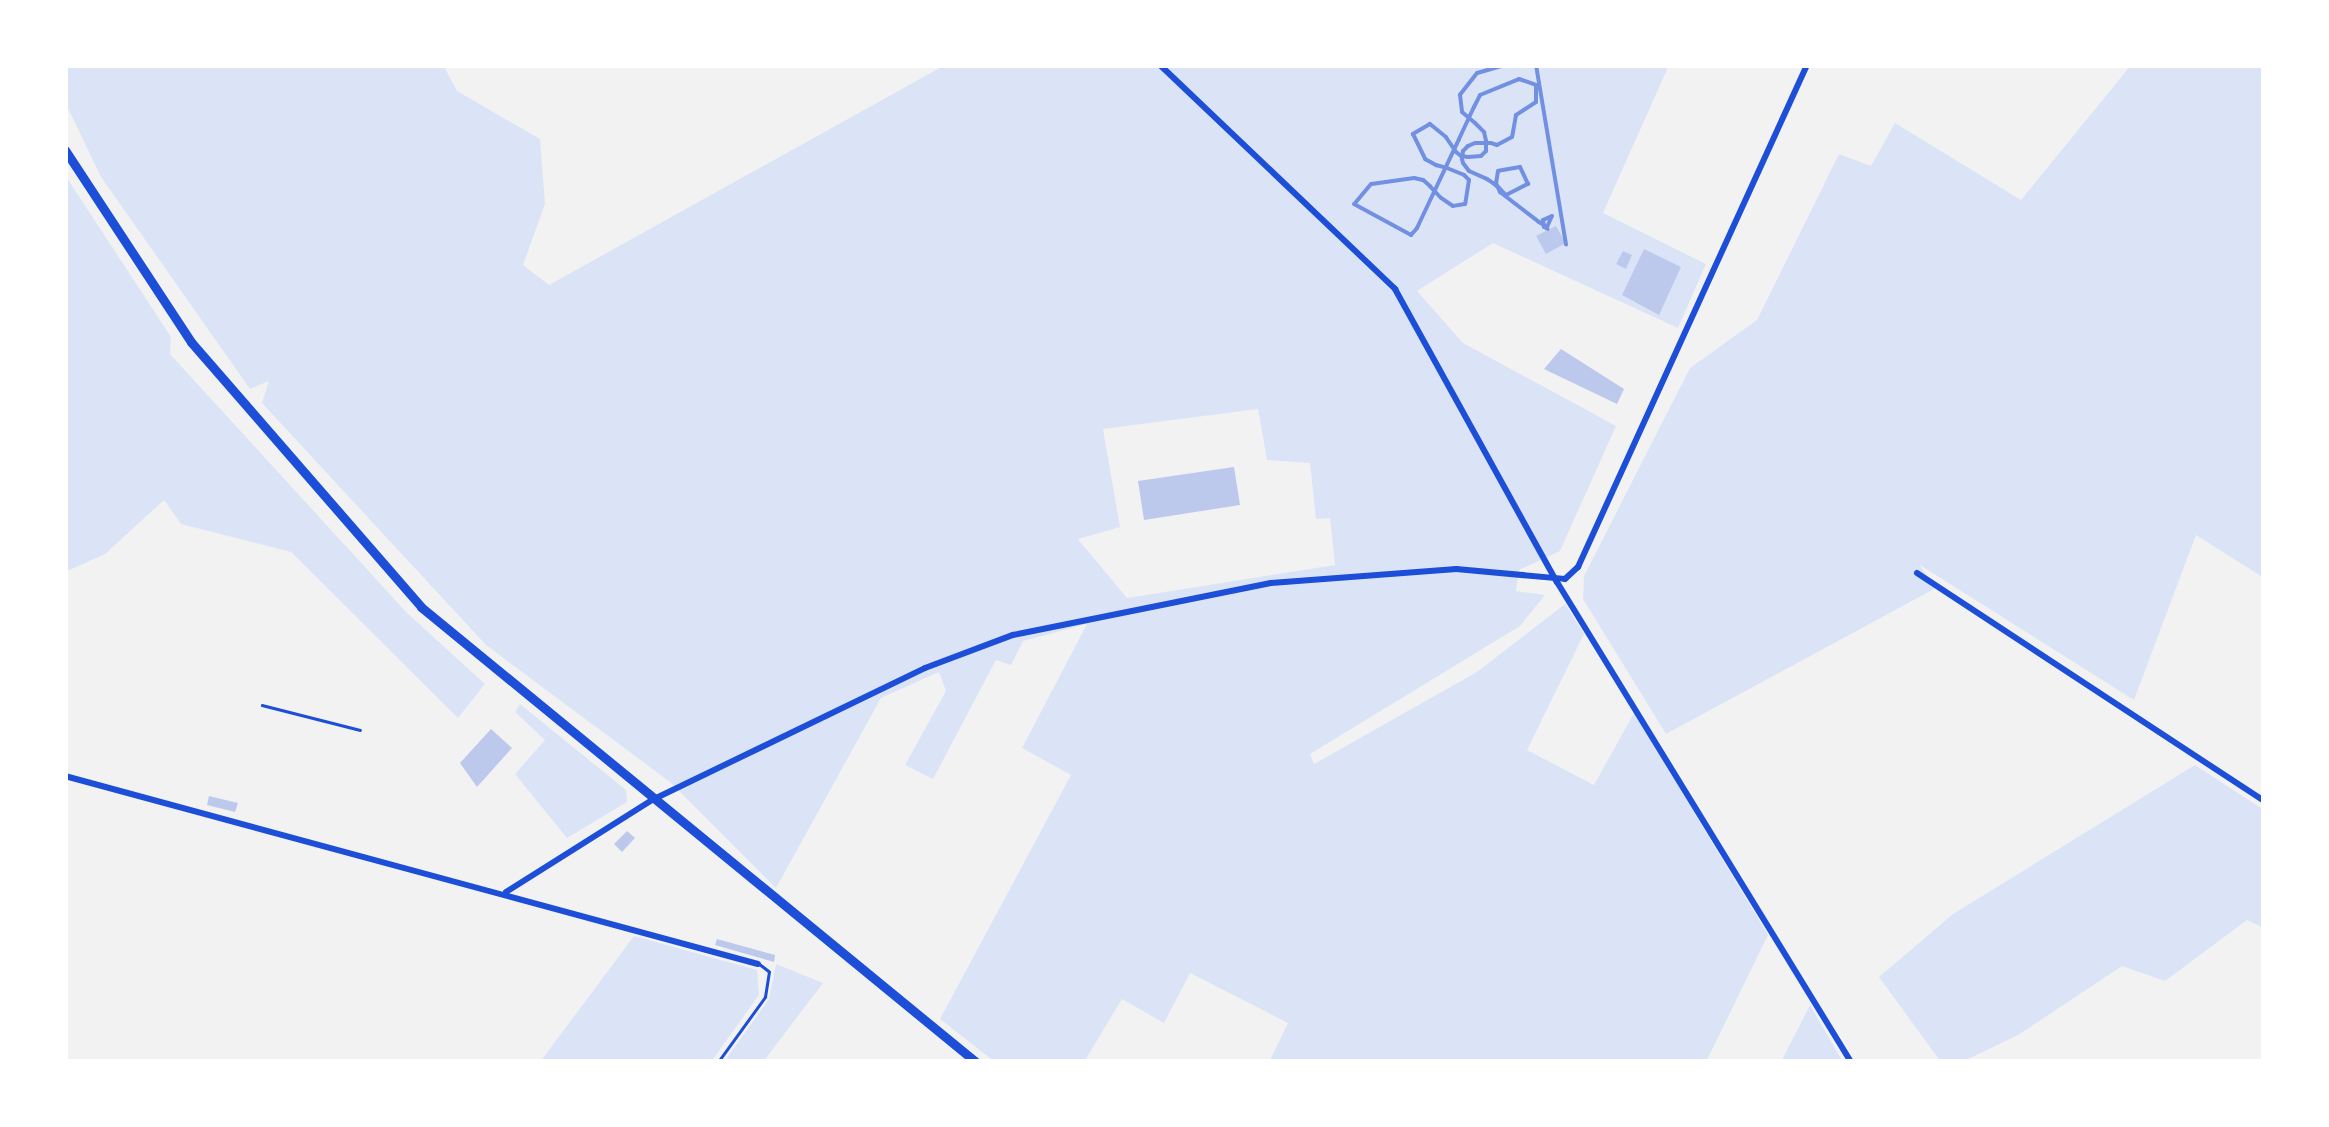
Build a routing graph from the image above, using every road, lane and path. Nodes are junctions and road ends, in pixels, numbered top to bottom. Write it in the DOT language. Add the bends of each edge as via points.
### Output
graph roads {
  1 [pos="1160,65"];
  2 [pos="1807,65"];
  3 [pos="65,150"];
  4 [pos="1917,574"];
  5 [pos="1557,582"];
  6 [pos="262,705"];
  7 [pos="360,730"];
  8 [pos="65,776"];
  9 [pos="652,800"];
  10 [pos="2264,801"];
  11 [pos="506,892"];
  12 [pos="758,964"];
  13 [pos="718,1062"];
  14 [pos="976,1062"];
  15 [pos="1852,1062"];
  1 -- 5 [label="street" via="1395,289"];
  2 -- 5 [label="street" via="1578,567"];
  3 -- 9 [label="main road" via="182,330 308,482 463,647"];
  4 -- 10 [label="street"];
  5 -- 9 [label="street" via="1456,569 1271,583 1111,609 925,668"];
  5 -- 15 [label="street"];
  6 -- 7 [label="lane"];
  8 -- 11 [label="street"];
  9 -- 11 [label="street"];
  9 -- 14 [label="main road"];
  11 -- 12 [label="street"];
  12 -- 13 [label="lane" via="768,972 764,997"];
}
